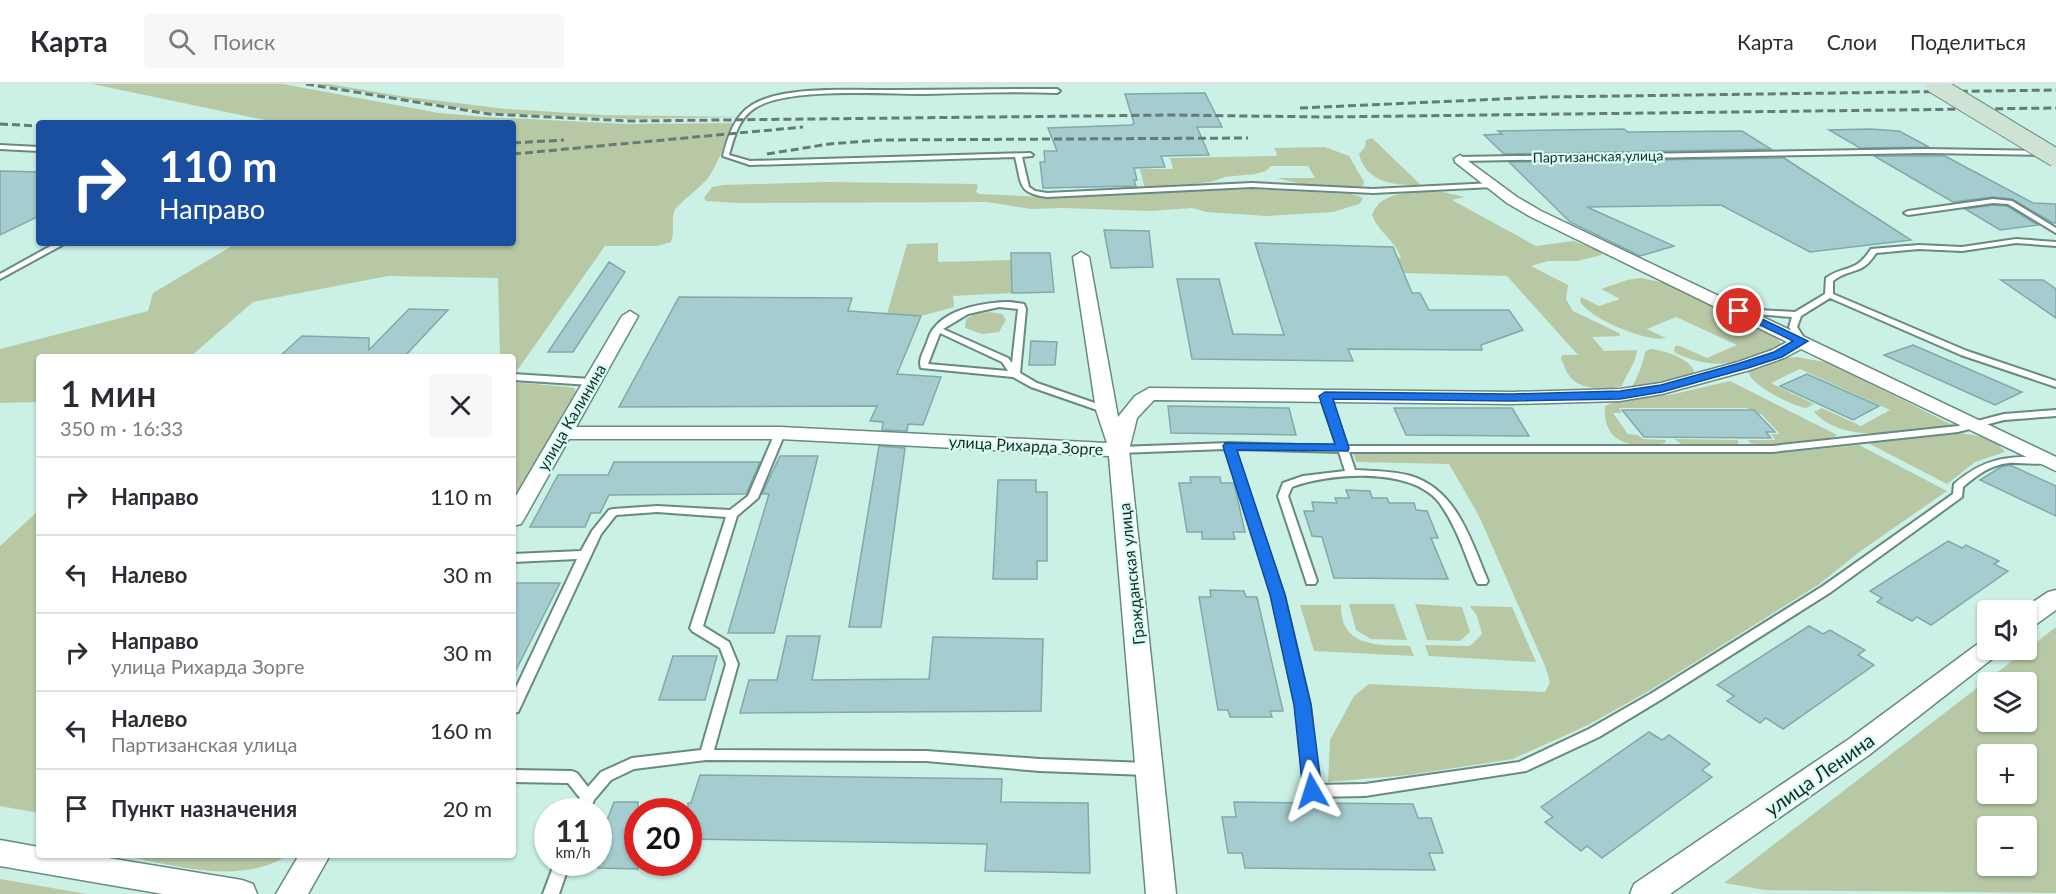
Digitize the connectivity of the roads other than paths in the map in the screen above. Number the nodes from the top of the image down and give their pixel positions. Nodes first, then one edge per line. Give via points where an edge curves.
1 (1934, 84) edge
2 (1057, 91) dead end
3 (0, 147) edge
4 (36, 149) edge
5 (2056, 153) edge
6 (1030, 155) dead end
7 (1018, 156) junction
8 (2056, 158) edge
9 (1460, 159) joint
10 (1493, 185) junction
11 (1908, 213) dead end
12 (2056, 231) edge
13 (2056, 244) edge
14 (57, 246) edge
15 (1081, 257) dead end
16 (0, 277) edge
17 (1829, 295) junction
18 (1739, 311) junction
19 (1797, 315) junction
20 (630, 316) dead end
21 (937, 328) junction
22 (1802, 341) junction
23 (1015, 374) junction
24 (516, 377) edge
25 (591, 382) junction
26 (2055, 384) edge
27 (1325, 396) junction
28 (1106, 410) junction
29 (2056, 413) edge
30 (1974, 425) junction
31 (564, 433) junction
32 (780, 433) junction
33 (1229, 446) junction
34 (1343, 448) junction
35 (1119, 450) junction
36 (2051, 462) edge
37 (1351, 473) junction
38 (516, 514) edge
39 (732, 514) junction
40 (585, 555) junction
41 (516, 558) edge
42 (1311, 581) dead end
43 (1482, 581) dead end
44 (2056, 598) edge
45 (2037, 611) edge
46 (1977, 657) edge
47 (516, 702) edge
48 (706, 755) junction
49 (1150, 769) junction
50 (516, 776) edge
51 (588, 797) joint
52 (0, 853) edge
53 (313, 858) edge
54 (558, 876) edge
55 (242, 894) edge
56 (291, 894) edge
57 (551, 894) edge
58 (1161, 894) edge
59 (1648, 894) edge

1 - 8 street, bridge
2 - 7 lane via 820,94 767,99 735,123 726,156 750,163
3 - 4 lane
5 - 9 lane, Партизанская улица via 1926,151
6 - 7 lane
7 - 10 lane via 1026,188 1040,195 1252,185 1373,191
9 - 10 street, Партизанская улица
10 - 18 street, Партизанская улица via 1536,214
11 - 12 lane via 2010,202
13 - 17 lane via 2016,241 1962,249 1874,251 1862,268 1836,274 1829,280
14 - 16 lane
15 - 28 street, Гражданская улица
17 - 19 lane
17 - 26 lane via 1964,353
18 - 19 lane, Партизанская улица
18 - 22 street, Партизанская улица
19 - 22 lane via 1793,327
20 - 25 street, улица Калинина
21 - 23 lane via 1005,360
21 - 23 lane via 924,366
21 - 23 lane via 956,315 977,309 1021,306
22 - 27 street, улица Рихарда Зорге via 1744,366 1620,395
22 - 30 street, Партизанская улица
23 - 28 lane via 1034,385
24 - 25 lane
25 - 31 street, улица Калинина
27 - 34 lane
27 - 35 street, улица Рихарда Зорге via 1149,393 1125,419
28 - 35 street, Гражданская улица
29 - 30 lane via 2004,417
30 - 34 lane via 1772,449
30 - 36 street, Партизанская улица
31 - 32 street, улица Рихарда Зорге
31 - 38 street, улица Калинина
32 - 35 street, улица Рихарда Зорге
32 - 39 lane via 753,498
33 - 34 lane
33 - 35 lane
33 - 36 lane via 1278,595 1303,705 1312,791 1365,790 1521,767 1594,733 1827,589 1958,495 1958,486 1983,466 2002,460
34 - 37 lane
35 - 49 street, Гражданская улица
37 - 42 lane via 1287,484 1283,496
37 - 43 lane via 1394,474 1431,488 1454,517
39 - 40 lane via 657,509 613,512
39 - 48 lane via 696,628 725,645 732,664
40 - 41 lane
40 - 47 lane
44 - 45 street
46 - 59 street, улица Ленина via 1859,747
48 - 49 lane via 927,756
48 - 51 lane via 632,764 606,776
49 - 58 street, Гражданская улица
50 - 51 lane via 572,777
52 - 55 street
53 - 56 street
54 - 57 lane

